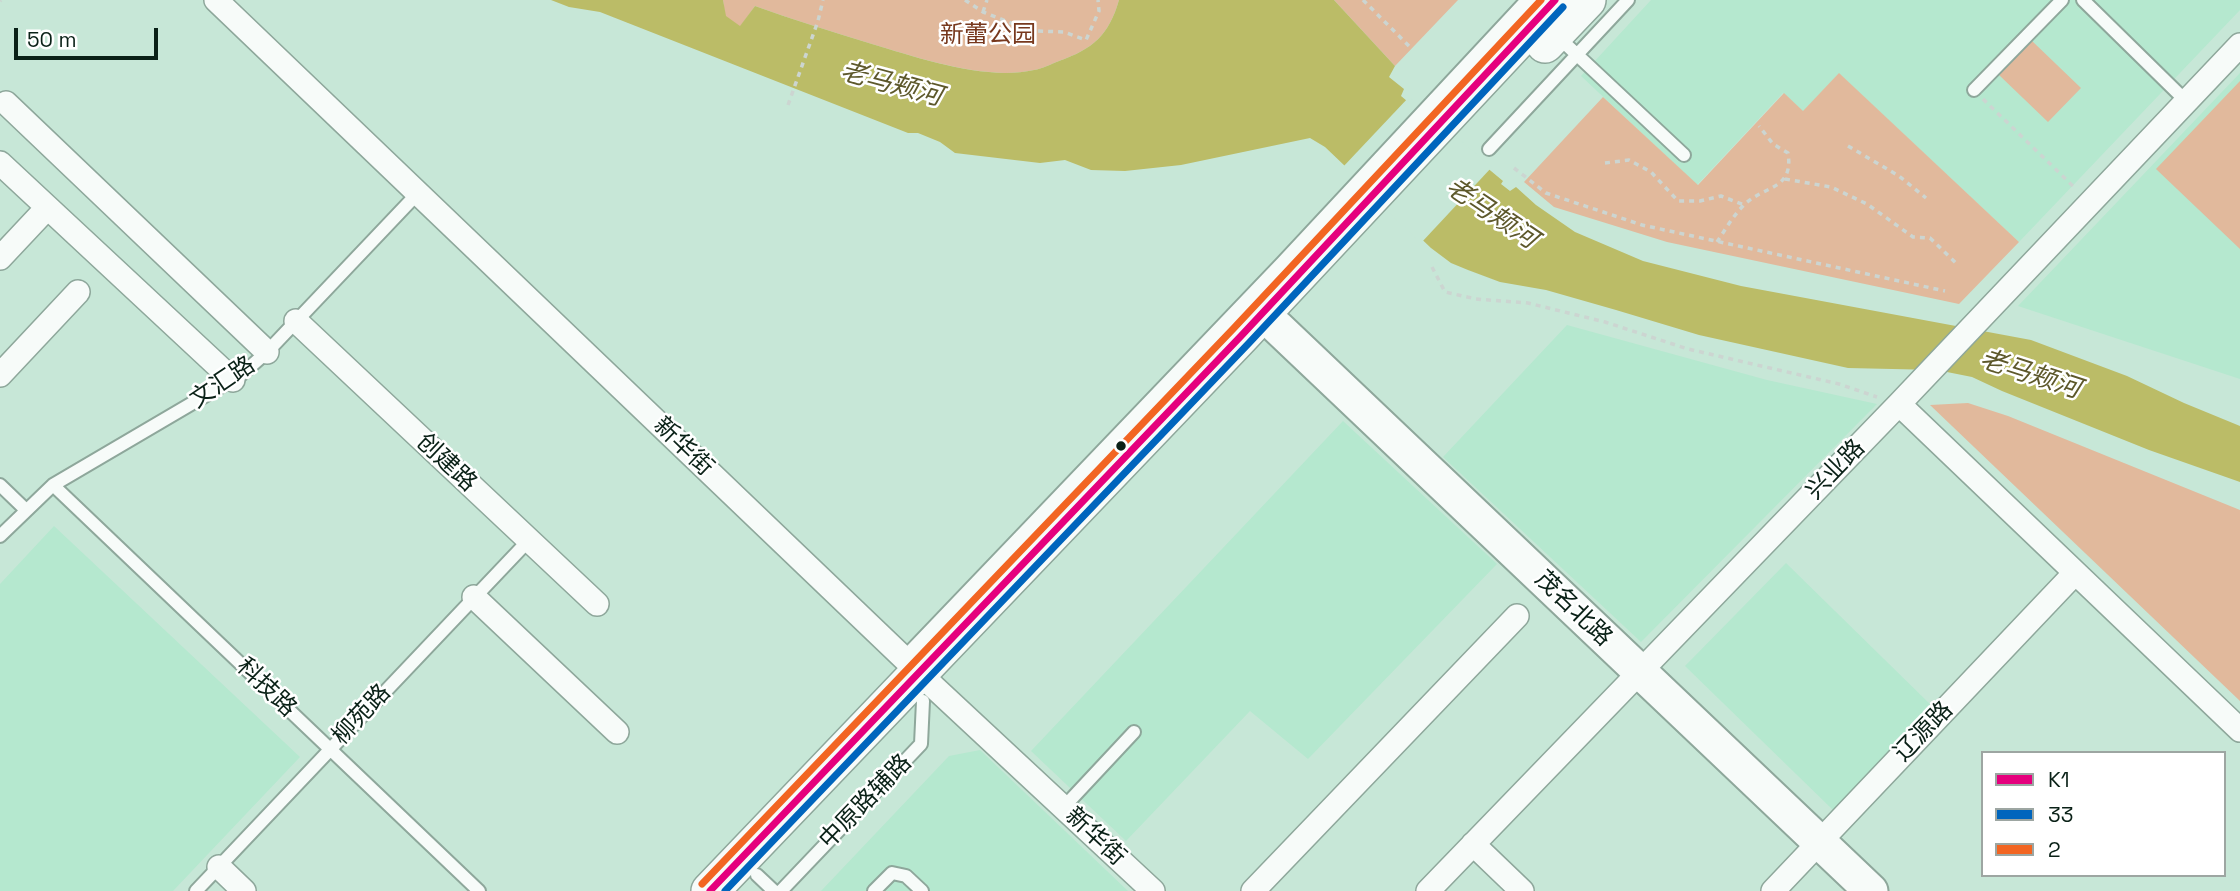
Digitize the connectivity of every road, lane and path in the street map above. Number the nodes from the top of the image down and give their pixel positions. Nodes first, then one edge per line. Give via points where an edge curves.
1 (216, 0) edge
2 (823, 0) edge
3 (965, 0) edge
4 (988, 0) edge
5 (1098, 0) edge
6 (1363, 0) edge
7 (1527, 0) edge
8 (1587, 0) edge
9 (1628, 0) edge
10 (2062, 0) edge
11 (2083, 0) edge
12 (984, 12) junction
13 (1562, 30) edge
14 (2240, 45) edge
15 (1412, 49) dead end
16 (1974, 90) joint
17 (2186, 101) junction
18 (6, 103) dead end
19 (788, 105) dead end
20 (1459, 123) junction
21 (1759, 126) dead end
22 (1848, 146) dead end
23 (1684, 155) dead end
24 (0, 163) edge
25 (1605, 163) dead end
26 (1514, 167) dead end
27 (1785, 179) junction
28 (416, 194) junction
29 (1926, 198) dead end
30 (1368, 201) junction
31 (2090, 202) junction
32 (1744, 205) junction
33 (47, 208) junction
34 (1717, 242) junction
35 (0, 258) edge
36 (1957, 264) dead end
37 (1432, 267) dead end
38 (1945, 291) dead end
39 (78, 292) dead end
40 (296, 321) junction
41 (1277, 327) junction
42 (267, 352) junction
43 (0, 376) edge
44 (233, 380) junction
45 (1899, 404) junction
46 (0, 485) edge
47 (53, 485) junction
48 (26, 510) junction
49 (0, 536) edge
50 (528, 540) junction
51 (2075, 573) junction
52 (474, 597) junction
53 (597, 604) dead end
54 (1517, 616) dead end
55 (1639, 672) junction
56 (920, 680) junction
57 (2240, 730) edge
58 (617, 732) dead end
59 (1135, 732) dead end
60 (331, 749) junction
61 (1063, 808) junction
62 (1819, 842) junction
63 (1473, 844) junction
64 (219, 867) junction
65 (764, 887) edge
66 (196, 891) edge
67 (244, 891) edge
68 (479, 891) edge
69 (710, 891) edge
70 (874, 891) edge
71 (922, 891) edge
72 (1153, 891) edge
73 (1253, 891) edge
74 (1428, 891) edge
75 (1522, 891) edge
76 (1773, 891) edge
77 (1871, 891) edge

1 - 28 street, 新华街
2 - 19 path
3 - 12 path
4 - 12 path
5 - 12 path via 1099,11 1086,40 1064,32 1038,31
6 - 15 path
7 - 20 lane
8 - 13 main road
9 - 13 lane
10 - 16 lane
11 - 17 lane
13 - 20 main road
13 - 20 lane
13 - 23 lane
14 - 17 street, 兴业路
16 - 31 path
17 - 31 street, 兴业路
18 - 42 street
20 - 30 main road
21 - 27 path via 1773,144 1788,153 1790,167
22 - 29 path
24 - 33 street
25 - 32 path via 1629,160 1651,172 1678,201 1721,196
26 - 34 path via 1546,193 1642,225
27 - 32 path
27 - 36 path via 1831,187 1867,204 1913,237 1930,238
28 - 40 lane, 文汇路
28 - 56 street, 新华街
30 - 41 main road
30 - 56 main road
31 - 45 street, 兴业路
32 - 34 path
33 - 35 street
33 - 44 street
34 - 38 path
37 - 45 path via 1446,292 1528,303 1605,321 1688,349 1839,384
39 - 43 street
40 - 42 lane, 文汇路
40 - 50 street, 创建路
41 - 55 street, 茂名北路
41 - 56 main road
42 - 44 lane, 文汇路
44 - 47 lane, 文汇路
45 - 51 street
45 - 55 street, 兴业路
46 - 48 lane
47 - 48 lane, 文汇路
47 - 60 lane, 科技路
48 - 49 lane, 文汇路
50 - 52 lane, 柳苑路
50 - 53 street, 创建路
51 - 57 street
51 - 62 street, 辽源路
52 - 58 street
52 - 60 lane, 柳苑路
54 - 73 street
55 - 62 street, 茂名北路
55 - 63 street, 兴业路
56 - 61 street, 新华街
56 - 65 main road
56 - 69 main road
59 - 61 lane
60 - 64 lane, 柳苑路
60 - 68 lane, 科技路
61 - 72 street, 新华街
62 - 76 street, 辽源路
62 - 77 street, 茂名北路
63 - 74 street, 兴业路
63 - 75 street
64 - 66 lane, 柳苑路
64 - 67 street
70 - 71 lane via 892,873 906,876

